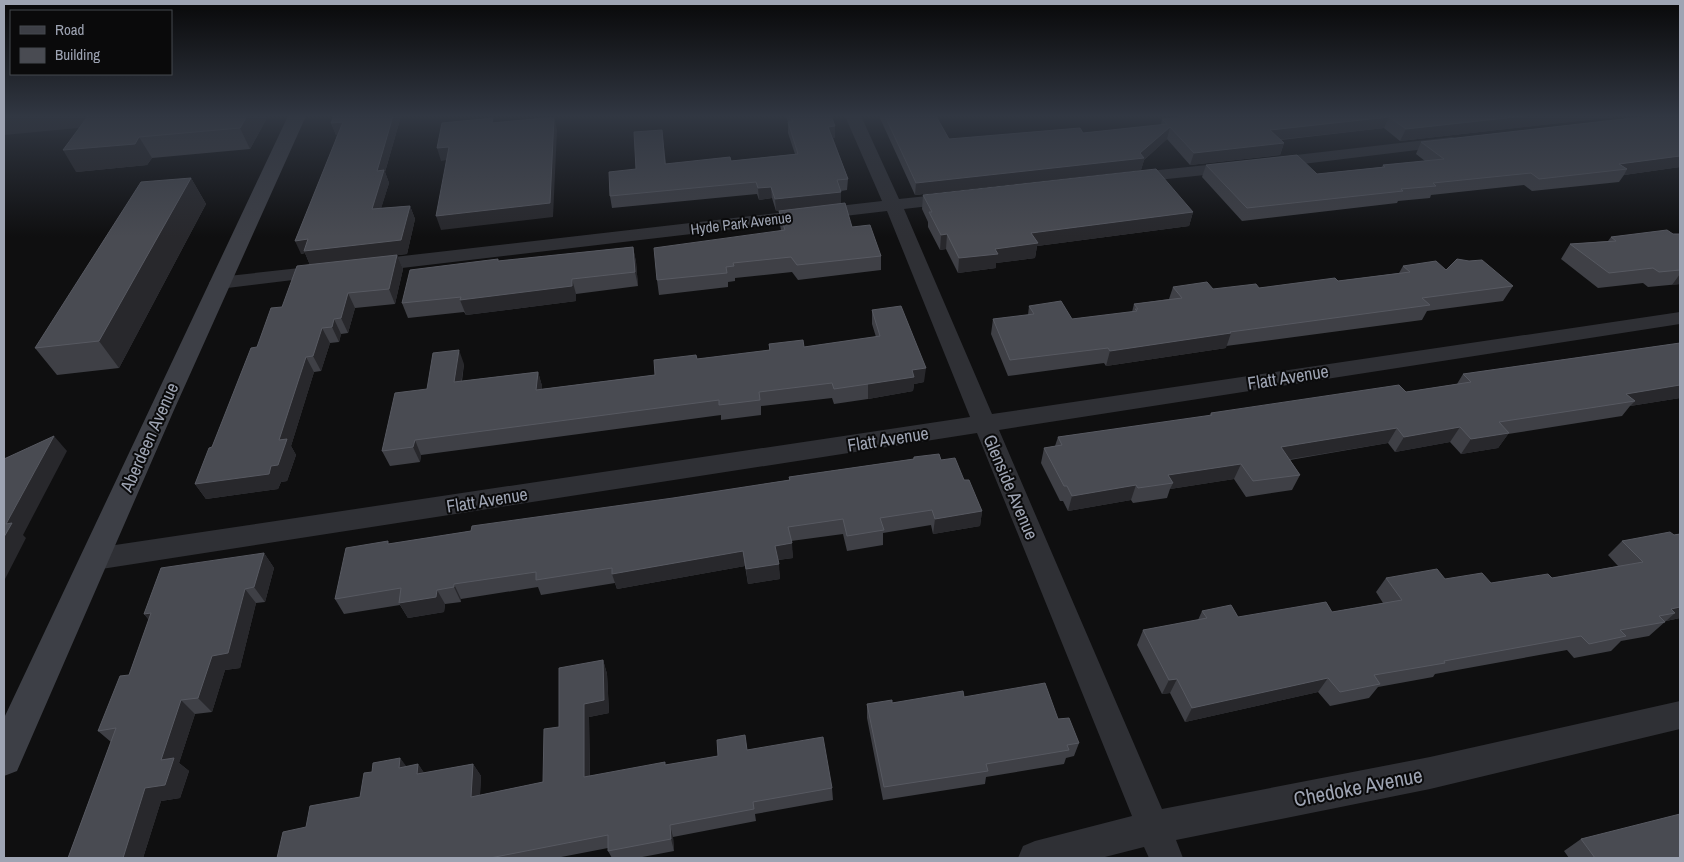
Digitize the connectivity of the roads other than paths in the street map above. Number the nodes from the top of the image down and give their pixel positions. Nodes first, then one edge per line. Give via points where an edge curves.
1 (278, 156) edge
2 (871, 156) edge
3 (1329, 156) edge
4 (1110, 181) edge
5 (973, 196) edge
6 (893, 205) junction
7 (219, 283) junction
8 (1680, 318) edge
9 (985, 424) junction
10 (95, 559) junction
11 (1680, 715) edge
12 (4, 758) edge
13 (1153, 828) junction
14 (1035, 858) edge
15 (1166, 858) edge

1 - 7 main road, Aberdeen Avenue
2 - 6 street, Glenside Avenue
3 - 4 street
5 - 6 street, Hyde Park Avenue
6 - 7 street, Hyde Park Avenue
6 - 9 street, Glenside Avenue
7 - 10 main road, Aberdeen Avenue
8 - 9 street, Flatt Avenue
9 - 10 street, Flatt Avenue
9 - 13 street, Glenside Avenue
10 - 12 main road, Aberdeen Avenue
11 - 13 street, Chedoke Avenue via 1430,772
13 - 14 street, Chedoke Avenue
13 - 15 street, Glenside Avenue

